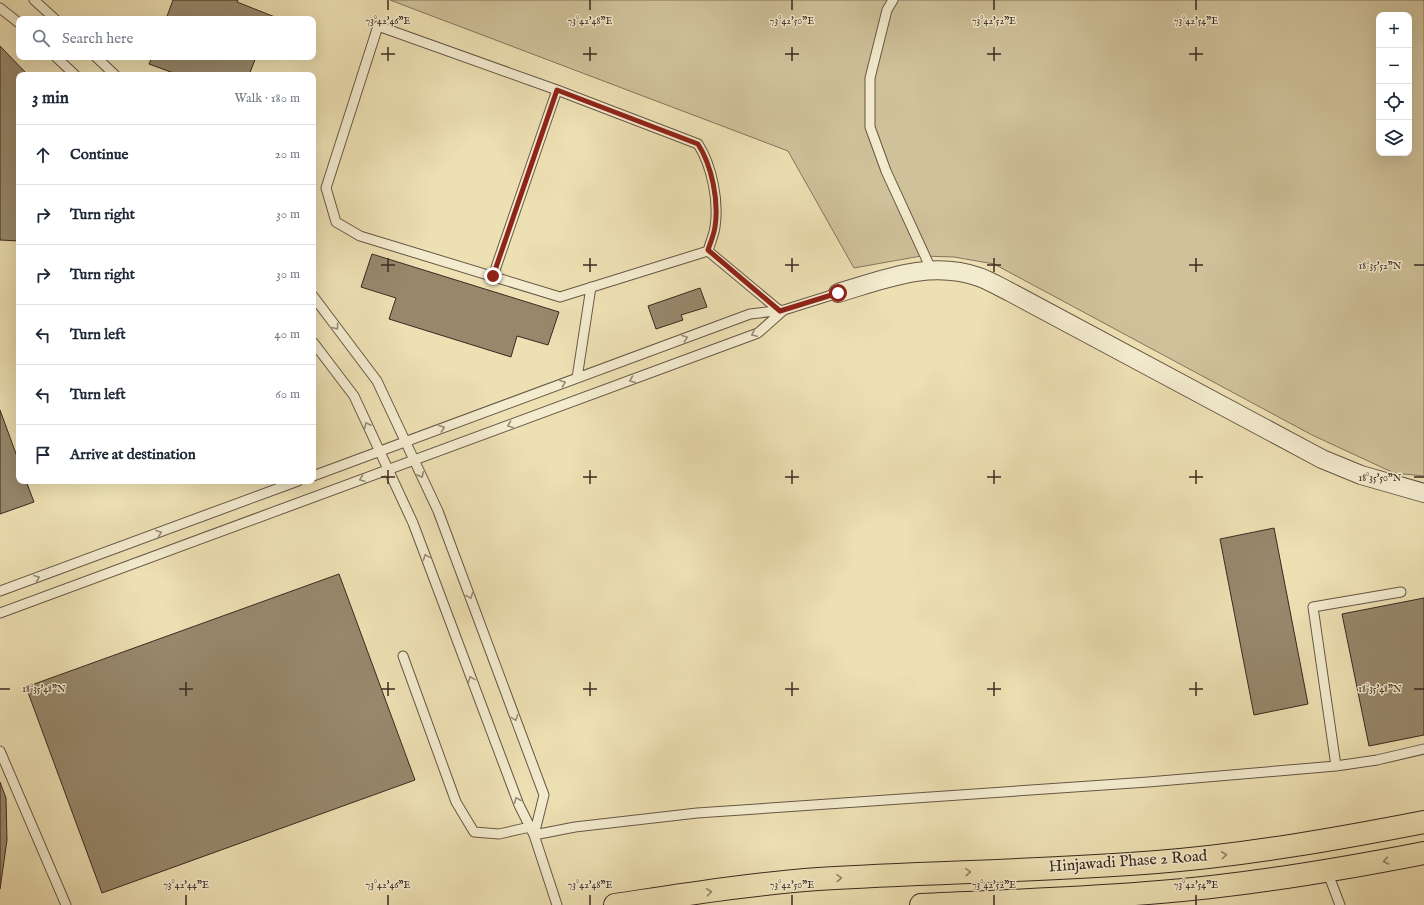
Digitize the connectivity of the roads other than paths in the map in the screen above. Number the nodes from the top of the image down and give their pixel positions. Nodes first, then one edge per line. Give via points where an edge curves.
1 (34, 0) edge
2 (893, 0) edge
3 (0, 8) edge
4 (52, 16) edge
5 (16, 21) edge
6 (59, 60) edge
7 (99, 60) edge
8 (72, 72) edge
9 (112, 72) edge
10 (557, 90) junction
11 (708, 250) junction
12 (931, 269) junction
13 (493, 276) junction
14 (591, 287) junction
15 (838, 293) joint
16 (316, 300) edge
17 (782, 311) junction
18 (316, 346) edge
19 (577, 378) junction
20 (405, 442) junction
21 (379, 451) junction
22 (414, 460) junction
23 (388, 470) junction
24 (316, 475) edge
25 (290, 484) edge
26 (1424, 493) edge
27 (0, 591) edge
28 (1401, 592) dead end
29 (0, 613) edge
30 (403, 656) dead end
31 (1424, 749) edge
32 (0, 751) edge
33 (1336, 766) junction
34 (1424, 822) edge
35 (532, 831) junction
36 (1424, 853) edge
37 (1327, 871) junction
38 (1091, 901) edge
39 (66, 905) edge
40 (557, 905) edge
41 (615, 905) edge
42 (921, 905) edge
43 (1340, 905) edge

1 - 4 lane
2 - 12 lane via 887,10 870,78 870,127 886,171
3 - 5 lane
6 - 8 lane
7 - 9 lane
10 - 11 lane via 698,144 705,156 712,180 716,212 715,228
10 - 13 lane
10 - 13 lane via 378,26 326,188 336,222 360,236
11 - 14 lane
11 - 17 lane
12 - 15 street via 892,276
12 - 26 street via 979,277 1322,459 1361,475
13 - 14 lane via 560,297
14 - 19 lane
15 - 17 lane
16 -> 20 lane via 377,381
19 -> 17 lane via 750,314
17 -> 22 lane via 758,333
21 -> 18 lane via 354,396
20 -> 19 lane
20 - 21 lane
20 - 22 lane
21 - 23 lane
21 - 24 lane
22 - 23 lane
22 -> 35 lane via 438,511 544,795
23 -> 29 lane
35 -> 23 lane via 518,805 413,523
27 -> 25 lane
28 - 33 lane via 1313,607
30 - 35 lane via 456,802 474,832 498,834
31 - 33 lane
32 - 39 lane
33 - 35 lane via 1148,782 697,813
41 -> 34 main road, Hinjawadi Phase 2 Road via 816,879 1157,862 1255,851
35 - 40 lane
36 -> 37 main road, Hinjawadi Phase 2 Road
37 - 38 main road, Hinjawadi Phase 2 Road via 1259,882
37 - 43 lane
38 - 42 main road, Hinjawadi Phase 2 Road

